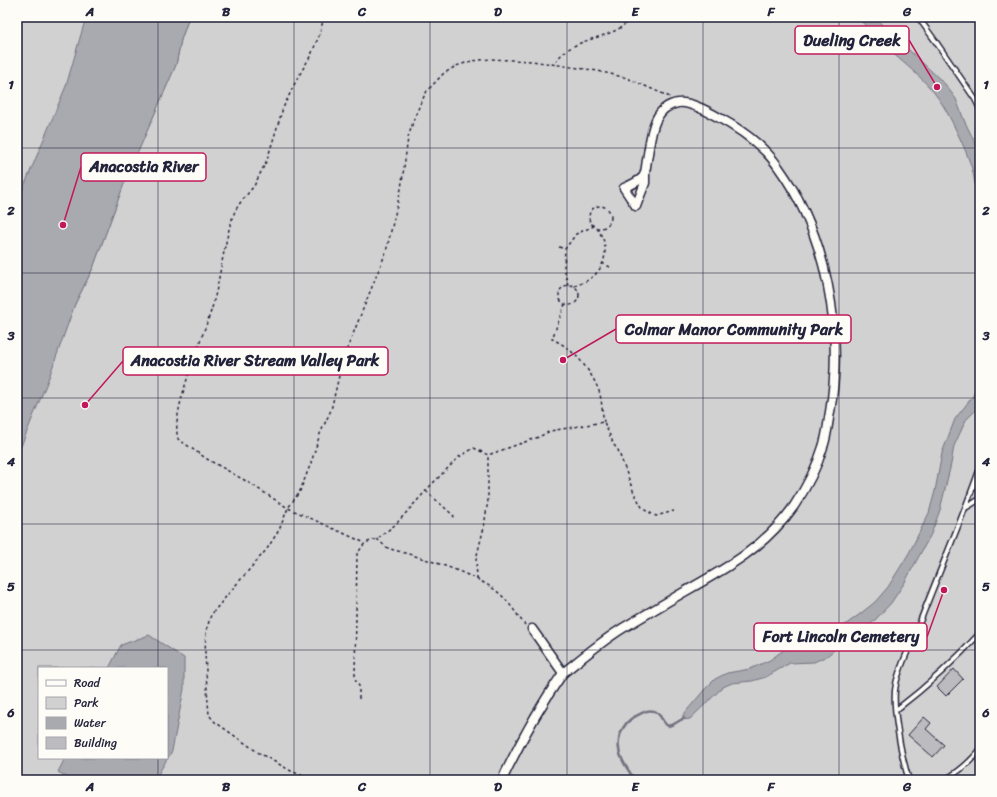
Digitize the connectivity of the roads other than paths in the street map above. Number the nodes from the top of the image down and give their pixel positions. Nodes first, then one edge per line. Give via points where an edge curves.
1 (918, 17) edge
2 (980, 109) edge
3 (645, 175) dead end
4 (980, 468) edge
5 (980, 499) edge
6 (966, 507) junction
7 (532, 629) road end
8 (980, 633) edge
9 (563, 673) junction
10 (896, 710) junction
11 (980, 750) edge
12 (502, 780) edge
13 (909, 780) edge
14 (944, 780) edge

1 - 2 lane
3 - 9 street via 654,125 659,114 669,105 681,102 693,105 743,132 778,166 799,198 824,270 833,324 835,368 828,423 824,445 805,488 794,506 762,542 733,563 622,628
4 - 6 lane
5 - 6 lane
6 - 10 lane via 898,675 895,685
7 - 9 street
8 - 10 lane via 924,688
9 - 12 street via 536,713
10 - 13 lane via 904,765
11 - 14 lane via 967,764

